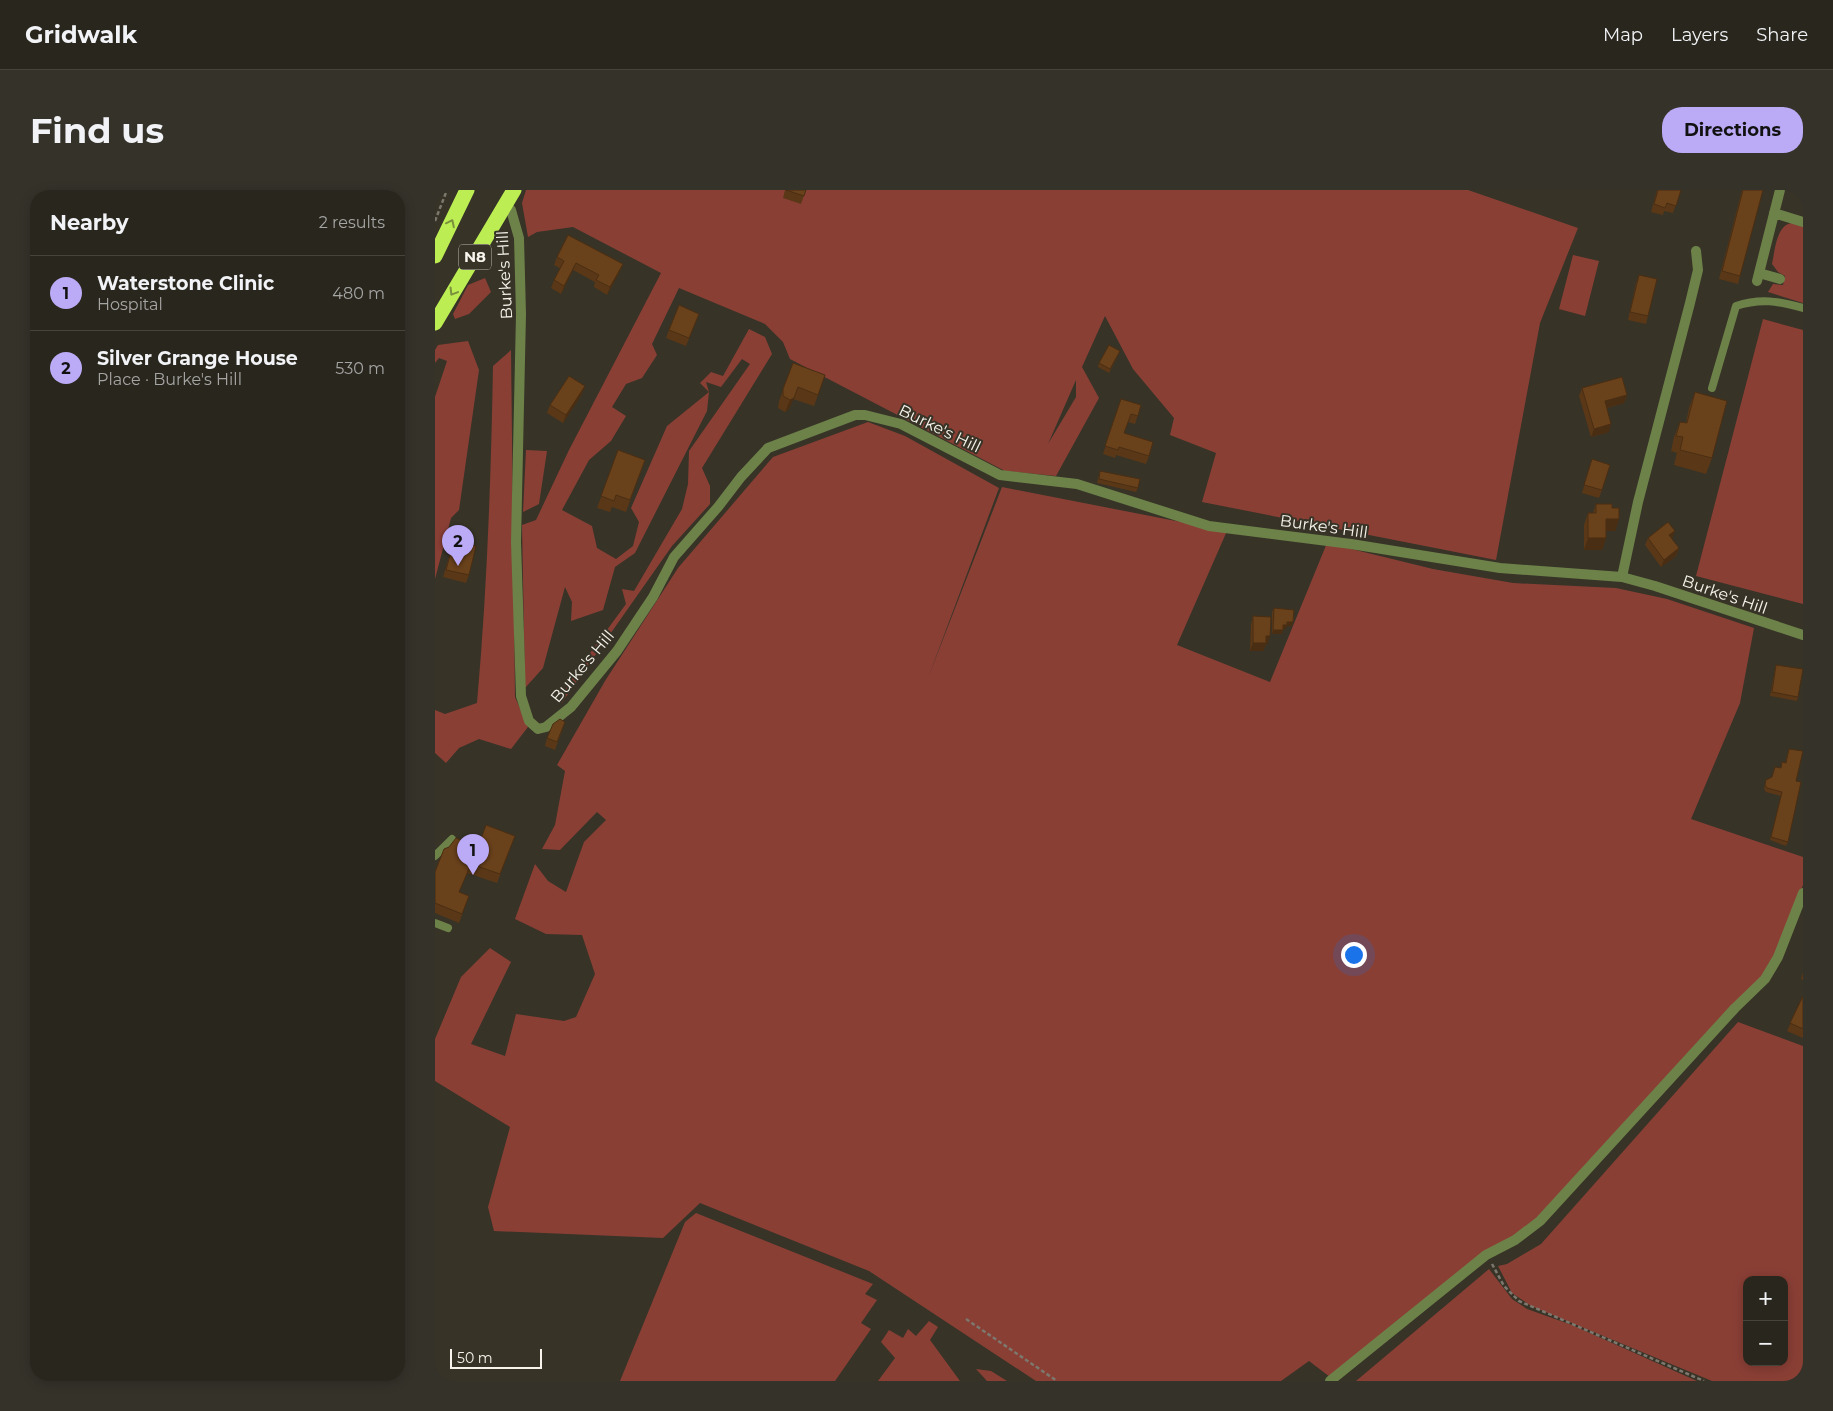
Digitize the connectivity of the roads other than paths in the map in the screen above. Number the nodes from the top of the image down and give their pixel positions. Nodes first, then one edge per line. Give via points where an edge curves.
1 (467, 190) edge
2 (514, 190) edge
3 (1780, 190) edge
4 (506, 206) junction
5 (1774, 213) junction
6 (1803, 222) edge
7 (1696, 251) dead end
8 (435, 256) edge
9 (1780, 279) dead end
10 (1803, 308) edge
11 (435, 323) edge
12 (1712, 388) dead end
13 (1622, 577) junction
14 (1803, 636) edge
15 (452, 839) dead end
16 (435, 856) edge
17 (1803, 893) edge
18 (435, 923) edge
19 (448, 928) dead end
20 (1330, 1381) edge

8 -> 1 highway, N8
2 - 4 highway, N8
3 - 5 street
4 -> 11 highway, N8
4 - 13 street, Burke's Hill via 511,210 519,238 521,314 516,542 521,696 526,716 538,729 546,727 571,707 617,652 653,597 674,557 767,448 855,415 901,424 1000,475 1077,484 1209,526 1351,544 1499,568
5 - 6 street
5 - 9 street via 1758,277
7 - 13 street via 1698,270 1691,303 1638,502
10 - 12 lane via 1763,300 1736,306
13 - 14 street, Burke's Hill
15 - 16 lane
17 - 20 street via 1778,958 1765,979 1540,1221 1515,1240 1486,1254
18 - 19 lane

